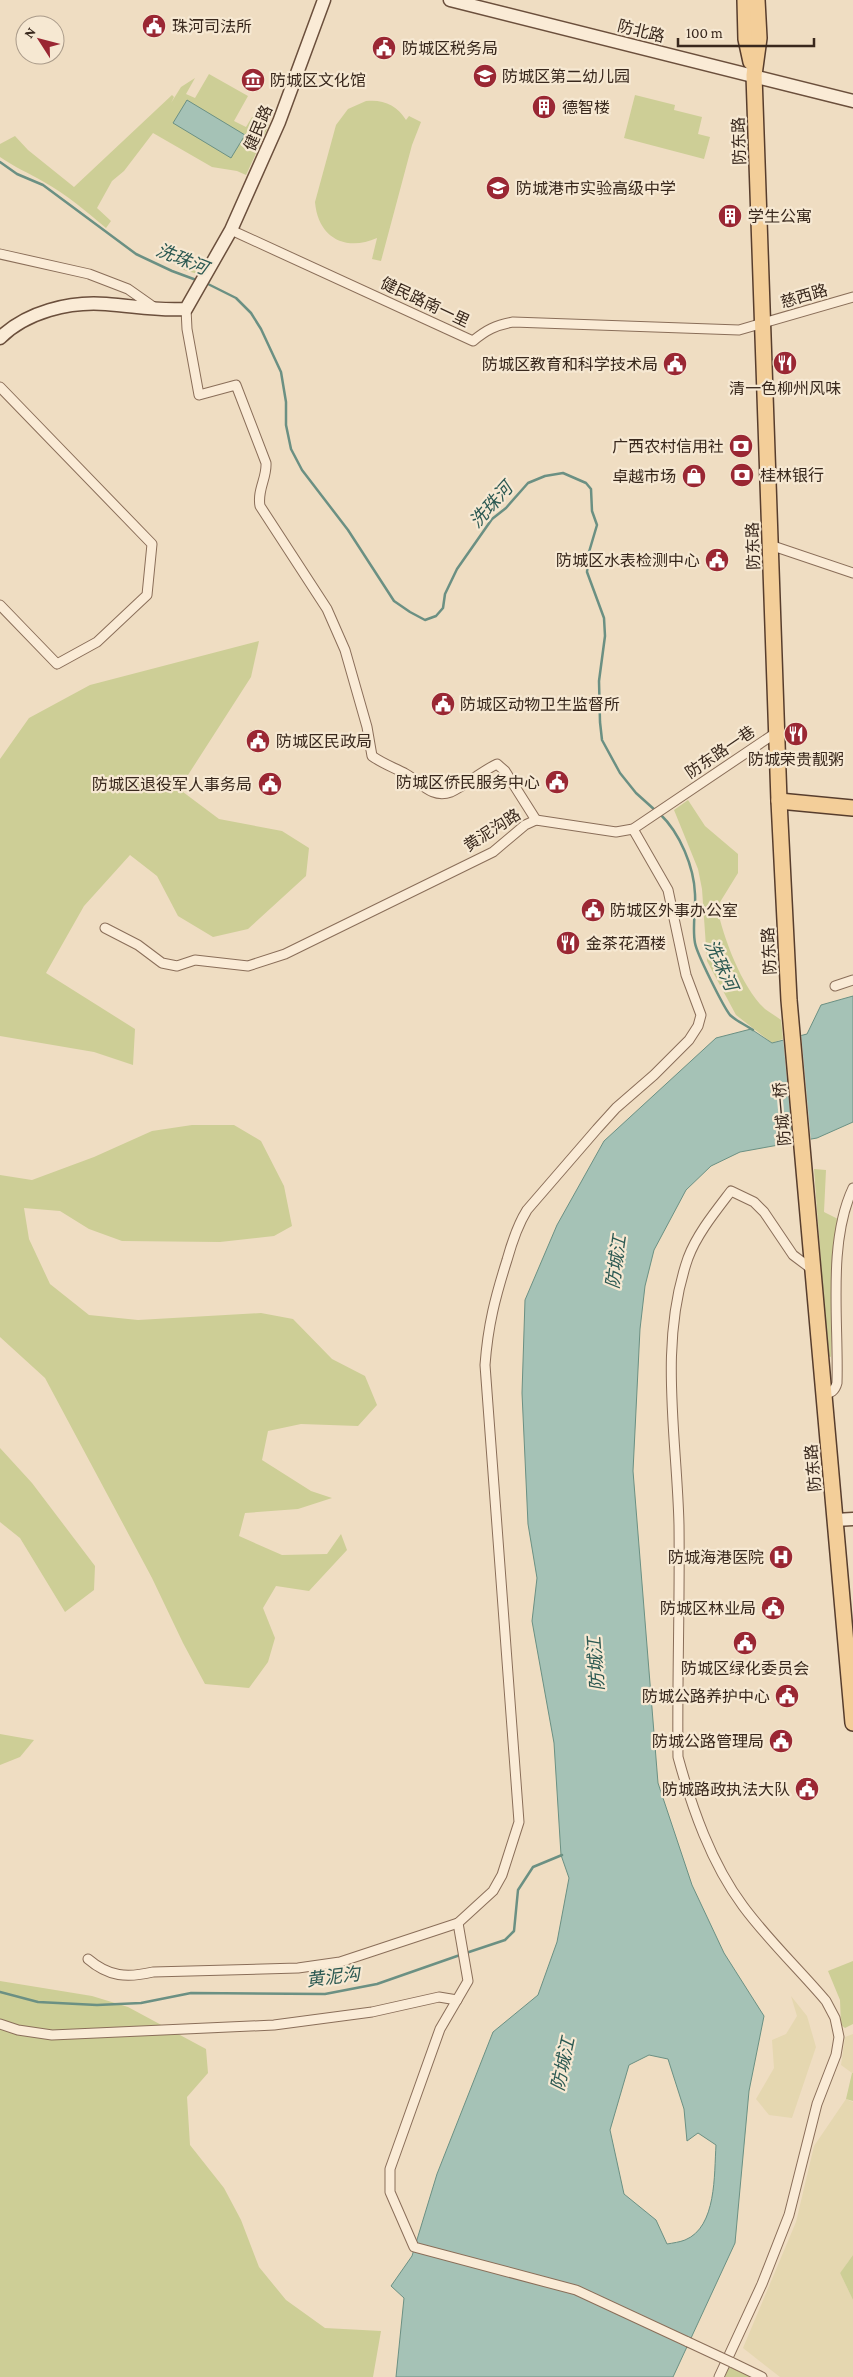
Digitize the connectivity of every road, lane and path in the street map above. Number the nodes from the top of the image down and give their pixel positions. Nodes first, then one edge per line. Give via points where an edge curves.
1 (324, 0) edge
2 (450, 0) edge
3 (745, 0) edge
4 (758, 0) edge
5 (754, 76) junction
6 (853, 101) edge
7 (231, 230) junction
8 (0, 254) edge
9 (853, 297) edge
10 (190, 304) junction
11 (159, 311) junction
12 (762, 323) junction
13 (0, 338) edge
14 (0, 387) edge
15 (770, 545) junction
16 (853, 573) edge
17 (0, 604) edge
18 (776, 732) junction
19 (779, 801) junction
20 (853, 808) edge
21 (536, 820) junction
22 (633, 829) junction
23 (105, 928) dead end
24 (853, 980) edge
25 (835, 986) dead end
26 (790, 1014) joint
27 (853, 1188) edge
28 (808, 1210) joint
29 (813, 1270) junction
30 (824, 1394) junction
31 (835, 1520) junction
32 (853, 1520) edge
33 (853, 1722) edge
34 (458, 1922) junction
35 (88, 1960) dead end
36 (457, 2000) junction
37 (0, 2024) edge
38 (719, 2377) edge
39 (762, 2377) edge

1 - 7 street, 健民路 via 279,122
2 - 5 street, 防北路
3 - 5 main road, 防东路 via 746,39
4 - 5 main road, 防东路 via 759,38
5 - 6 street, 防北路
5 - 12 main road, 防东路
7 - 10 street, 健民路
7 - 12 street, 健民路南一里 via 473,341 486,330 513,322 739,330
8 - 11 street via 89,274 128,289
9 - 12 street, 慈西路
10 - 11 street
10 - 21 street via 187,330 199,395 236,385 266,463 258,495 260,506 327,609 345,650 372,756 408,775 422,787 442,794 497,764 505,771
11 - 13 street via 105,304 72,305 29,318
12 - 15 main road, 防东路
14 - 17 street via 152,544 147,595 97,642 57,664
15 - 16 street
15 - 18 main road, 防东路
18 - 19 main road, 防东路
18 - 22 street, 防东路一巷
19 - 20 main road
19 - 26 main road, 防东路
21 - 22 street, 黄泥沟路 via 616,832
21 - 23 street, 黄泥沟路 via 525,825 493,852 285,954 248,966 195,960 177,966 162,964 138,945
22 - 34 street via 668,890 686,975 701,1015 689,1040 616,1108 527,1210 518,1224 492,1306 485,1365 519,1822 498,1883
24 - 25 street
26 - 28 main road, 防城一桥
27 - 30 street via 843,1216 838,1246 837,1384 830,1394
28 - 29 main road, 防东路
29 - 30 main road, 防东路
29 - 38 street via 793,1255 754,1202 731,1192 709,1221 689,1258 674,1314 671,1346 679,1526 678,1757 687,1792 724,1878 743,1907 826,2001 835,2018 839,2037 836,2055 812,2122 789,2215 762,2284
30 - 31 main road, 防东路
31 - 32 street
31 - 33 main road, 防东路
34 - 35 street via 340,1962 298,1968 119,1976 107,1973
34 - 36 street via 468,1981
36 - 37 street via 439,1997 372,2012 274,2025 52,2035
36 - 39 street, bridge via 440,2029 390,2169 390,2192 414,2247 576,2290

